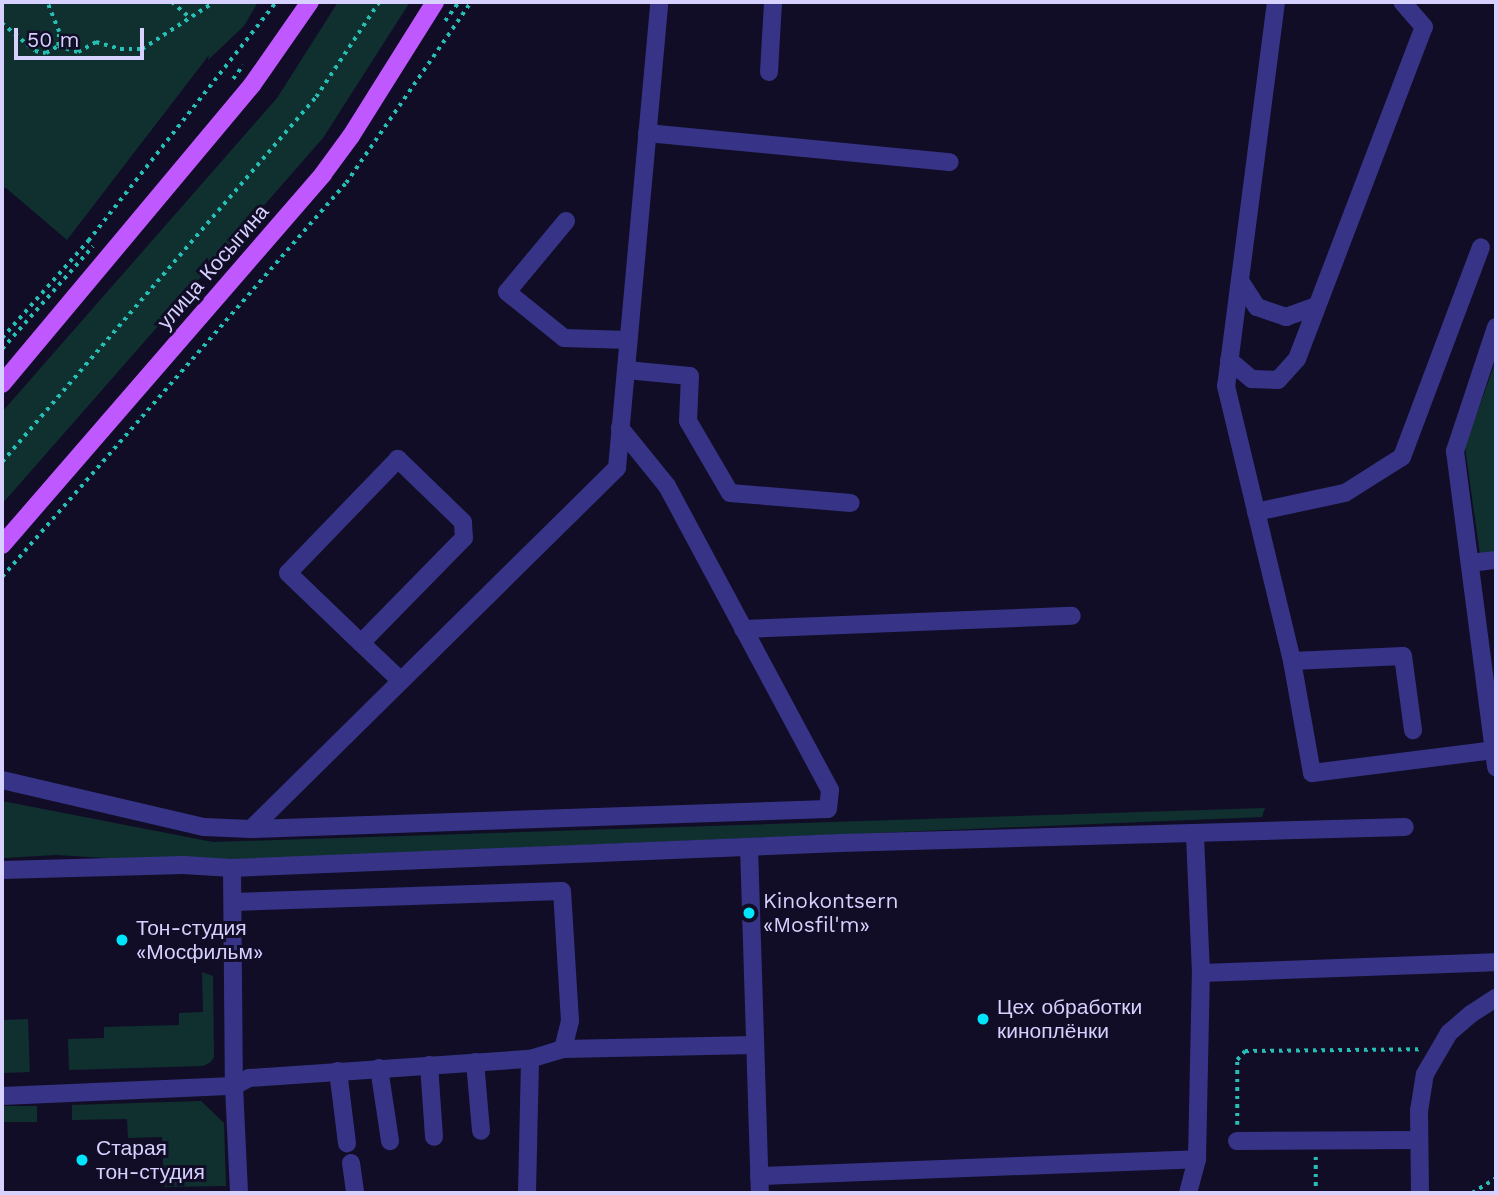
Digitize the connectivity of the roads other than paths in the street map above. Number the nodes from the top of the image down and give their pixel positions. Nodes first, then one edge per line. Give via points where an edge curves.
1 (310, 2) edge
2 (435, 2) edge
3 (659, 2) edge
4 (773, 2) edge
5 (1276, 2) edge
6 (1402, 2) edge
7 (769, 72) dead end
8 (647, 133) junction
9 (950, 162) dead end
10 (566, 220) dead end
11 (1481, 247) dead end
12 (1240, 281) junction
13 (1317, 306) junction
14 (1496, 327) edge
15 (628, 340) junction
16 (1229, 360) junction
17 (626, 370) junction
18 (2, 384) edge
19 (620, 428) junction
20 (851, 503) dead end
21 (1256, 513) junction
22 (2, 545) edge
23 (1496, 560) edge
24 (1470, 563) junction
25 (1072, 616) dead end
26 (743, 629) junction
27 (361, 643) junction
28 (1292, 661) junction
29 (401, 681) junction
30 (1413, 730) dead end
31 (1495, 758) edge
32 (2, 780) edge
33 (1405, 827) dead end
34 (251, 829) junction
35 (1195, 833) junction
36 (749, 847) junction
37 (232, 868) junction
38 (2, 870) edge
39 (233, 902) junction
40 (1495, 962) edge
41 (1201, 974) junction
42 (1496, 999) edge
43 (755, 1045) junction
44 (563, 1049) junction
45 (530, 1059) junction
46 (475, 1062) junction
47 (429, 1065) junction
48 (379, 1068) junction
49 (338, 1071) junction
50 (234, 1086) junction
51 (2, 1096) edge
52 (481, 1131) dead end
53 (434, 1137) dead end
54 (1419, 1140) junction
55 (390, 1141) dead end
56 (1237, 1141) road end
57 (347, 1143) dead end
58 (1196, 1159) junction
59 (351, 1163) dead end
60 (759, 1185) edge
61 (239, 1193) edge
62 (355, 1193) edge
63 (527, 1193) edge
64 (1188, 1193) edge
65 (1420, 1193) edge

1 - 18 main road via 252,85
2 - 22 main road, улица Косыгина via 323,174
3 - 8 street
4 - 7 street
5 - 12 street
6 - 13 street via 1424,27
8 - 9 street
8 - 15 street
10 - 15 street via 507,292 564,338
11 - 21 street via 1402,457 1345,494
12 - 13 street via 1256,307 1286,317
12 - 16 street
13 - 16 street via 1297,359 1278,380 1252,379
14 - 24 street via 1455,451
15 - 17 street
16 - 21 street via 1226,386
17 - 19 street
17 - 20 street via 690,376 688,421 730,492
19 - 26 street via 667,486
19 - 29 street via 617,468
21 - 28 street
23 - 24 street
24 - 31 street
25 - 26 street
26 - 34 street via 830,790 828,810
27 - 27 street via 288,573 398,459 463,522 464,538
27 - 29 street
28 - 30 street via 1403,656
28 - 31 street via 1312,773
29 - 34 street
32 - 34 street via 204,827
33 - 35 street
35 - 36 street
35 - 41 street
36 - 37 street
36 - 43 street
37 - 38 street
37 - 39 street
39 - 44 street via 562,891 570,1021
39 - 50 street
40 - 41 street
41 - 58 street
42 - 54 street via 1459,1023 1437,1049 1421,1087
43 - 44 street
43 - 60 street
44 - 45 street
45 - 46 street
45 - 63 street
46 - 47 street
46 - 52 street
47 - 48 street
47 - 53 street
48 - 49 street
48 - 55 street
49 - 50 street via 249,1078
49 - 57 street
50 - 51 street
50 - 61 street
54 - 56 street
54 - 65 street
58 - 60 street
58 - 64 street
59 - 62 street

